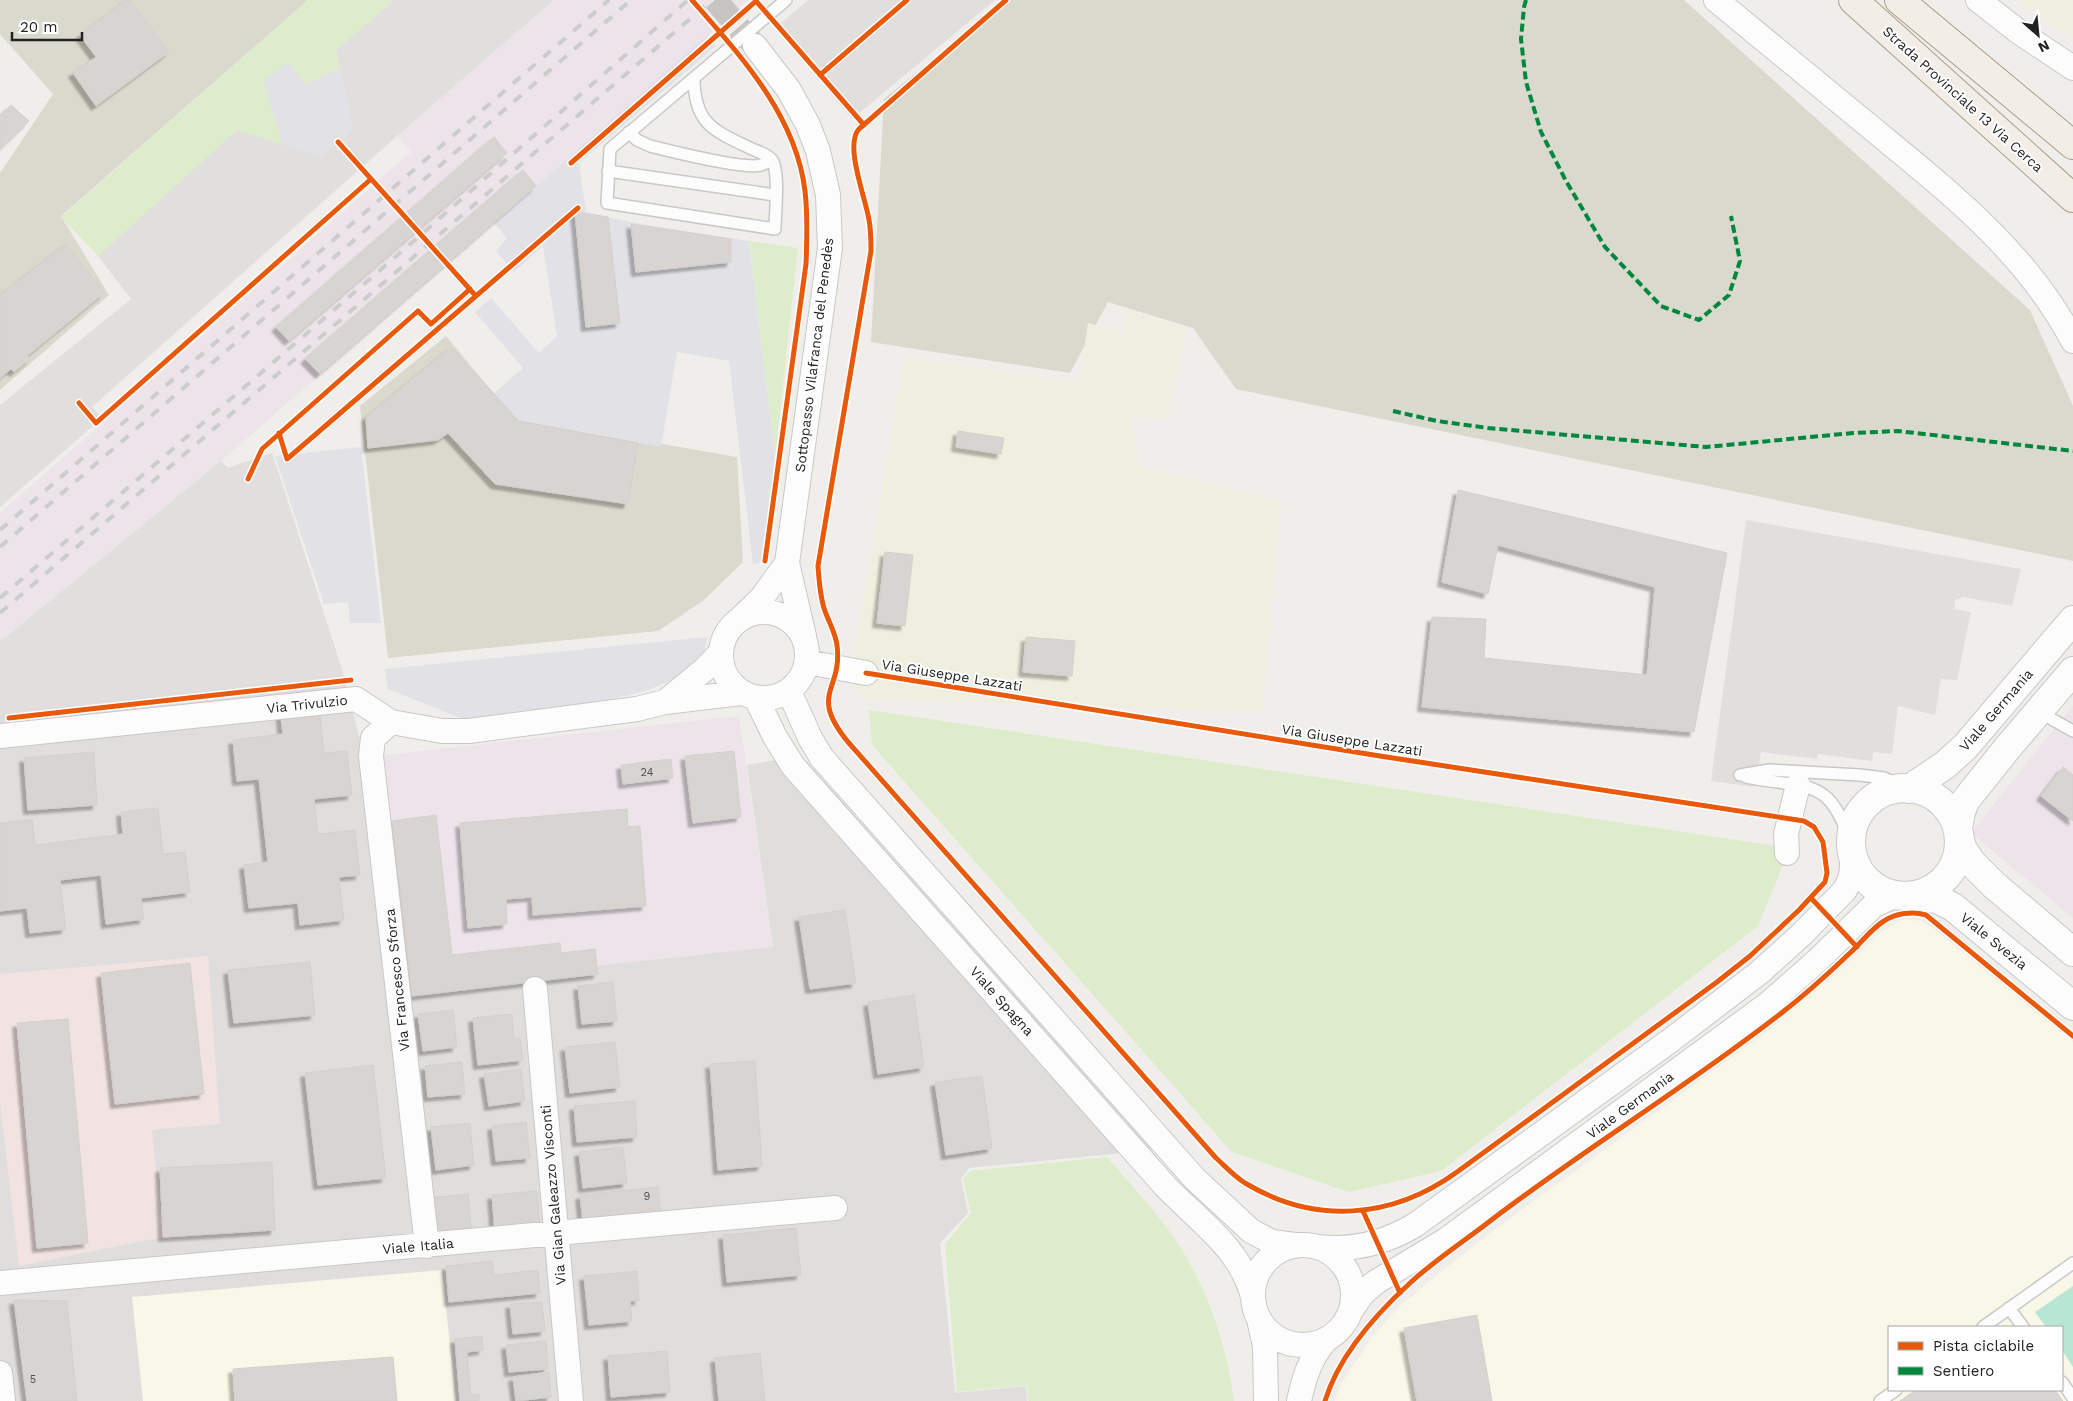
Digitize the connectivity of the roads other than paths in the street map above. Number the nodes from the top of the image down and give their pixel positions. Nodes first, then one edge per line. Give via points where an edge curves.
1 (786, 0) edge
2 (1716, 0) edge
3 (1853, 0) edge
4 (1900, 0) edge
5 (1978, 0) edge
6 (754, 46) tunnel mouth
7 (2073, 68) edge
8 (694, 78) junction
9 (629, 132) junction
10 (2073, 145) edge
11 (772, 160) junction
12 (608, 171) junction
13 (775, 195) junction
14 (2073, 198) edge
15 (2073, 341) edge
16 (787, 563) junction
17 (742, 617) junction
18 (2073, 620) edge
19 (804, 636) junction
20 (720, 653) junction
21 (807, 662) junction
22 (2073, 671) edge
23 (866, 673) dead end
24 (789, 690) junction
25 (749, 695) junction
26 (665, 702) junction
27 (2039, 712) junction
28 (391, 722) junction
29 (2073, 731) edge
30 (0, 736) edge
31 (1800, 778) junction
32 (1909, 789) junction
33 (1959, 836) junction
34 (1852, 849) junction
35 (1787, 852) dead end
36 (1906, 896) junction
37 (2073, 952) edge
38 (535, 989) dead end
39 (2073, 1006) edge
40 (835, 1208) dead end
41 (556, 1234) junction
42 (427, 1246) junction
43 (1307, 1246) junction
44 (2073, 1263) edge
45 (0, 1283) edge
46 (1256, 1308) junction
47 (2009, 1308) junction
48 (1350, 1312) junction
49 (1984, 1326) edge
50 (2022, 1326) edge
51 (1328, 1338) junction
52 (2063, 1383) edge
53 (1895, 1391) edge
54 (2073, 1398) edge
55 (571, 1401) edge
56 (1266, 1401) edge
57 (1300, 1401) edge
58 (1880, 1401) edge

1 - 8 lane
2 - 15 street via 1978,218 2040,287
3 - 14 main road, Strada Provinciale 13 Via Cerca
4 - 10 main road
5 - 7 street
6 - 16 street, Sottopasso Vilafranca del Penedès via 794,97 812,133 827,187 830,214 830,248
8 - 9 lane
8 - 11 lane via 694,97 706,124
9 - 11 lane via 650,146 732,163 756,166
9 - 12 lane via 610,149
11 - 13 lane
12 - 13 lane
12 - 13 lane via 607,204 775,229
16 - 17 street, Sottopasso Vilafranca del Penedès via 761,599
16 - 19 street, Sottopasso Vilafranca del Penedès
17 - 19 street via 759,611 777,613 793,622
17 - 20 street via 723,638
18 - 32 street, Viale Germania via 1965,747 1938,771
19 - 21 street
20 - 25 street via 722,668 729,682
20 - 26 street, Via Trivulzio
21 - 23 street, Via Giuseppe Lazzati
21 - 24 street via 798,683
22 - 27 street
24 - 25 street via 774,698
24 - 43 street, Viale Spagna via 822,758 1184,1168 1251,1231 1272,1242
25 - 26 street, Via Trivulzio
25 - 46 street, Viale Spagna via 793,766 1166,1186 1230,1251 1244,1272
26 - 28 street, Via Trivulzio via 637,709 469,731 442,731
27 - 29 lane
27 - 33 street via 1965,801
28 - 30 street, Via Trivulzio via 356,699
28 - 42 street, Via Francesco Sforza via 373,738 371,756
31 - 32 lane via 1884,778
31 - 34 lane via 1832,802 1845,825
31 - 35 street via 1786,834
32 - 33 street via 1927,793 1942,803 1954,819
32 - 34 street via 1888,792 1866,806 1854,826
33 - 36 street via 1956,860 1945,878 1928,891
33 - 37 street via 1964,853 1972,863
34 - 36 street via 1858,867 1871,884 1889,894
34 - 43 street, Viale Germania via 1850,879 1840,896 1760,972 1718,1006 1410,1228 1377,1243 1356,1247
36 - 39 street, Viale Svezia via 1937,899 1952,907
36 - 48 street, Viale Germania via 1892,897 1874,905 1768,1004 1446,1240 1376,1282 1363,1293
38 - 41 street, Via Gian Galeazzo Visconti
40 - 41 street, Viale Italia
41 - 42 street, Viale Italia
41 - 55 street, Via Gian Galeazzo Visconti
42 - 45 street, Viale Italia
43 - 46 street via 1278,1251 1264,1264 1256,1278
43 - 48 street via 1336,1256 1349,1274 1354,1295
44 - 47 lane
46 - 51 street via 1272,1334 1290,1344 1311,1345
46 - 56 street via 1266,1355
47 - 49 lane
47 - 50 lane
48 - 51 street via 1342,1327
51 - 57 street via 1314,1355
52 - 54 lane
53 - 58 lane

